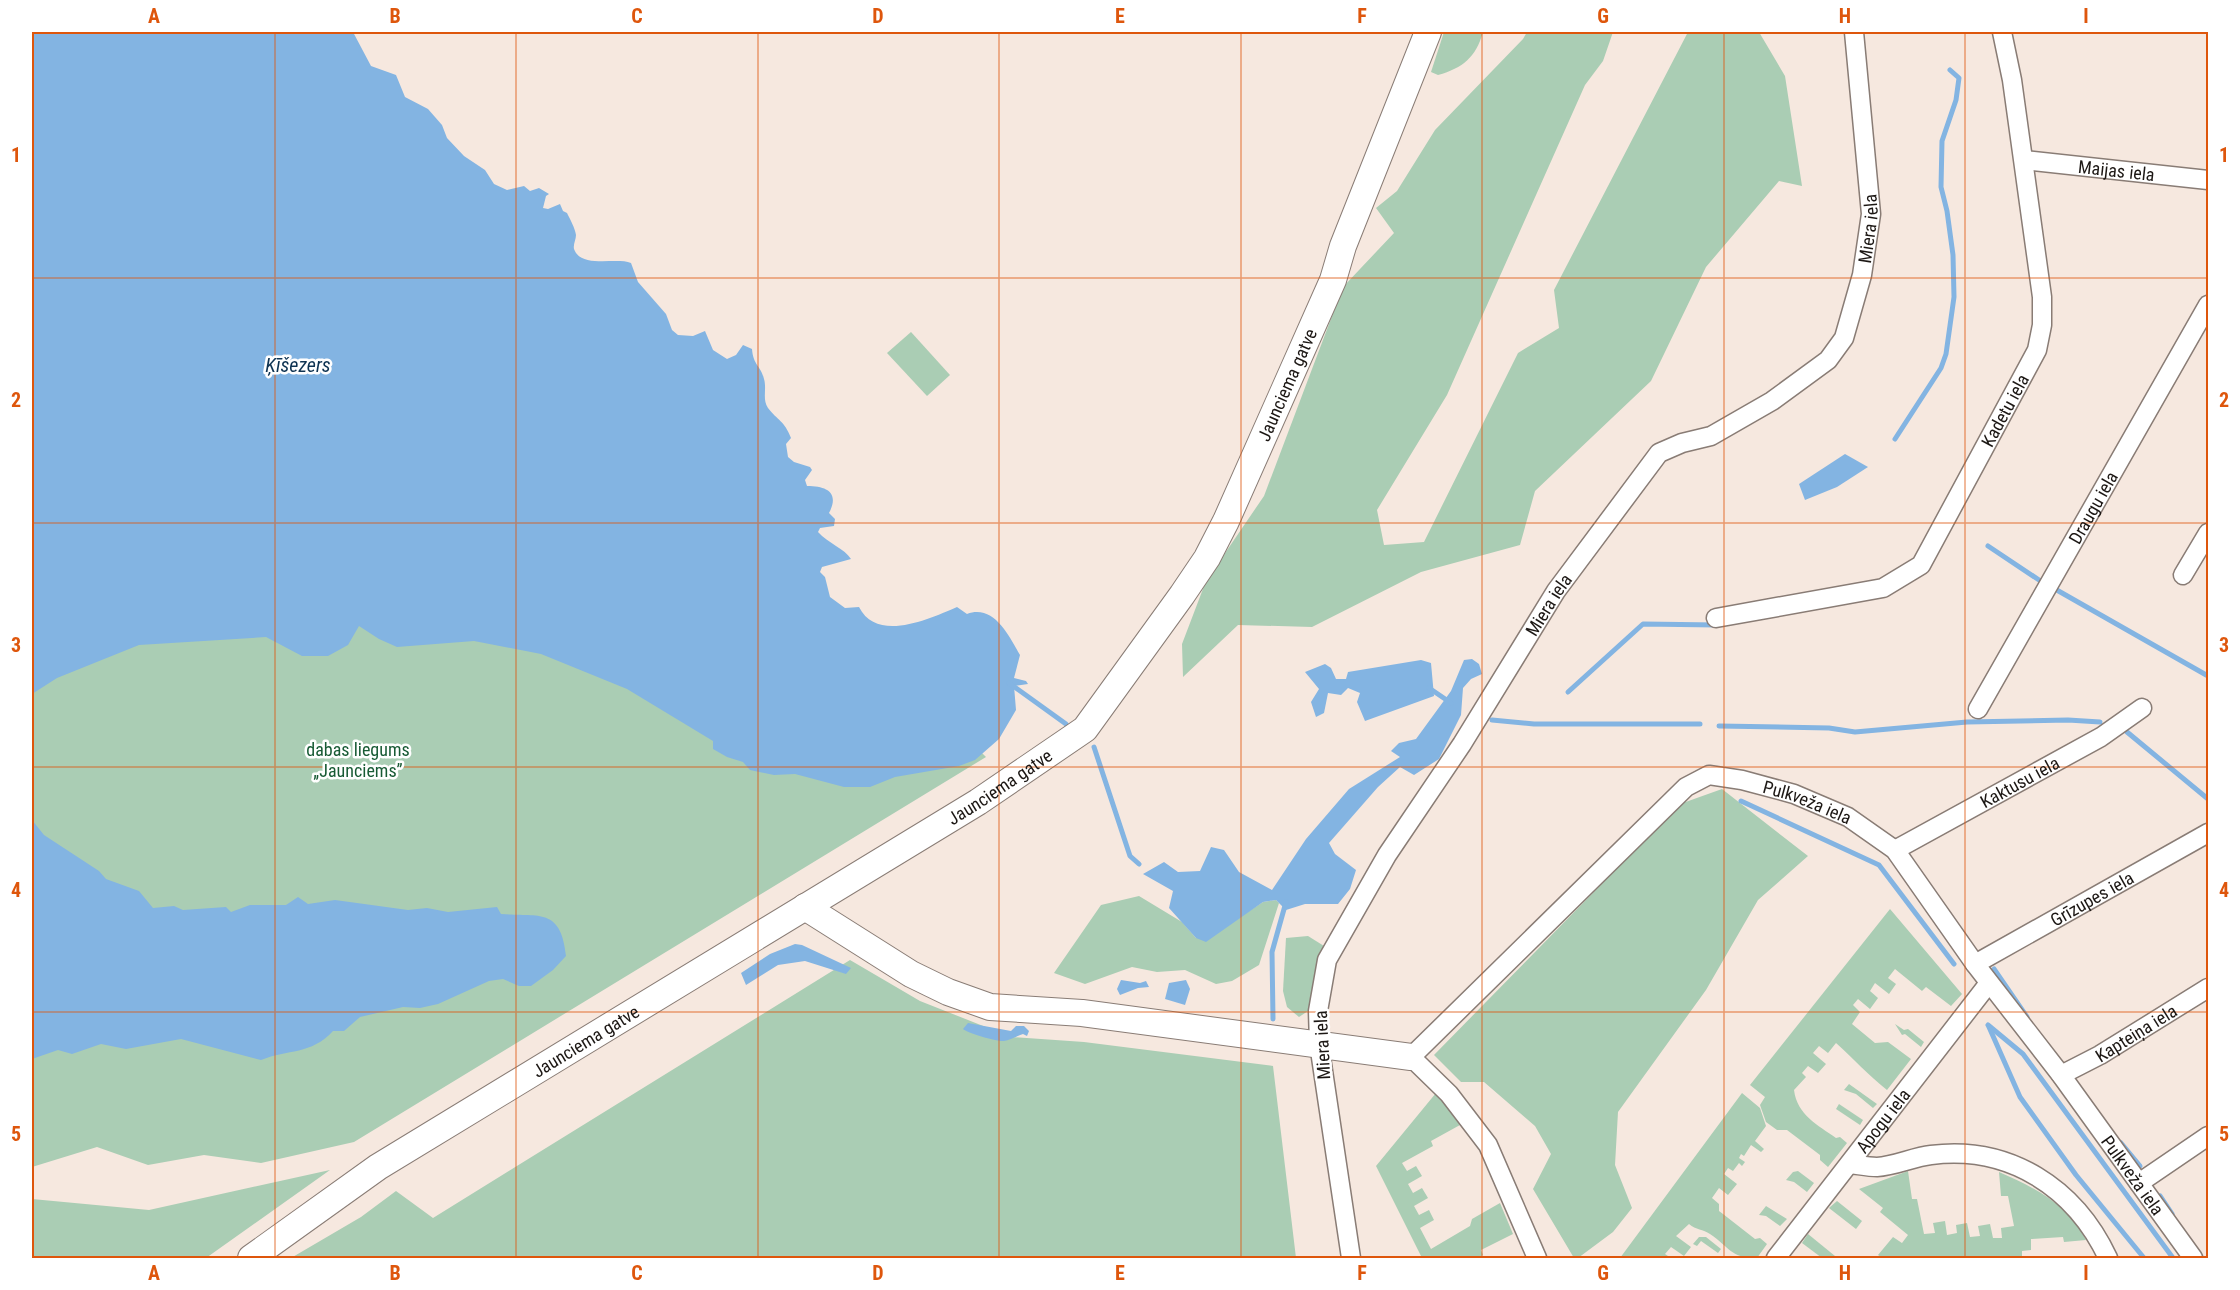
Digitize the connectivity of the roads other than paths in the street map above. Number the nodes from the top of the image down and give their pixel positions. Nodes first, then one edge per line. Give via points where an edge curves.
1 (1428, 32) edge
2 (1854, 32) edge
3 (2002, 32) edge
4 (2024, 160) junction
5 (2208, 180) edge
6 (2208, 305) edge
7 (2208, 533) edge
8 (2183, 575) dead end
9 (1716, 618) dead end
10 (2142, 708) dead end
11 (1978, 709) dead end
12 (2208, 833) edge
13 (1895, 850) junction
14 (806, 907) junction
15 (1975, 964) junction
16 (1989, 983) junction
17 (2208, 988) edge
18 (1319, 1044) junction
19 (1411, 1057) junction
20 (2061, 1075) junction
21 (2208, 1136) edge
22 (1850, 1164) junction
23 (2139, 1183) junction
24 (251, 1258) edge
25 (1351, 1258) edge
26 (1537, 1258) edge
27 (1776, 1258) edge
28 (2108, 1258) edge
29 (2193, 1258) edge

1 - 14 main road, Jaunciema gatve via 1333,280 1227,521 1207,558 1125,676 1085,729 978,802
2 - 18 street, Miera iela via 1870,214 1862,275 1844,338 1828,360 1772,401 1711,436 1659,453 1556,591 1462,744 1386,855 1327,960 1318,1011
3 - 4 street, Kadetu iela
4 - 5 street, Maijas iela
4 - 9 street, Kadetu iela via 2042,297 2037,350 1921,565 1883,588
6 - 11 street, Draugu iela
7 - 8 street
10 - 13 street, Kaktusu iela via 2101,736
12 - 15 street, Grīzupes iela
13 - 15 street, Pulkveža iela
13 - 19 street, Pulkveža iela via 1848,817 1804,799 1742,780 1709,775 1686,787
14 - 18 main road via 911,974 990,1007 1082,1013
14 - 24 main road, Jaunciema gatve via 378,1167
15 - 16 street, Pulkveža iela
16 - 20 street, Pulkveža iela
16 - 22 street, Apogu iela
17 - 20 street, Kapteiņa iela
18 - 19 main road
18 - 25 street, Miera iela
19 - 26 street via 1449,1094 1488,1144
20 - 23 street, Pulkveža iela
21 - 23 street
22 - 27 street, Apogu iela
22 - 28 street via 1878,1167 1930,1155 1956,1154 2015,1165 2038,1177 2079,1212
23 - 29 street, Pulkveža iela

